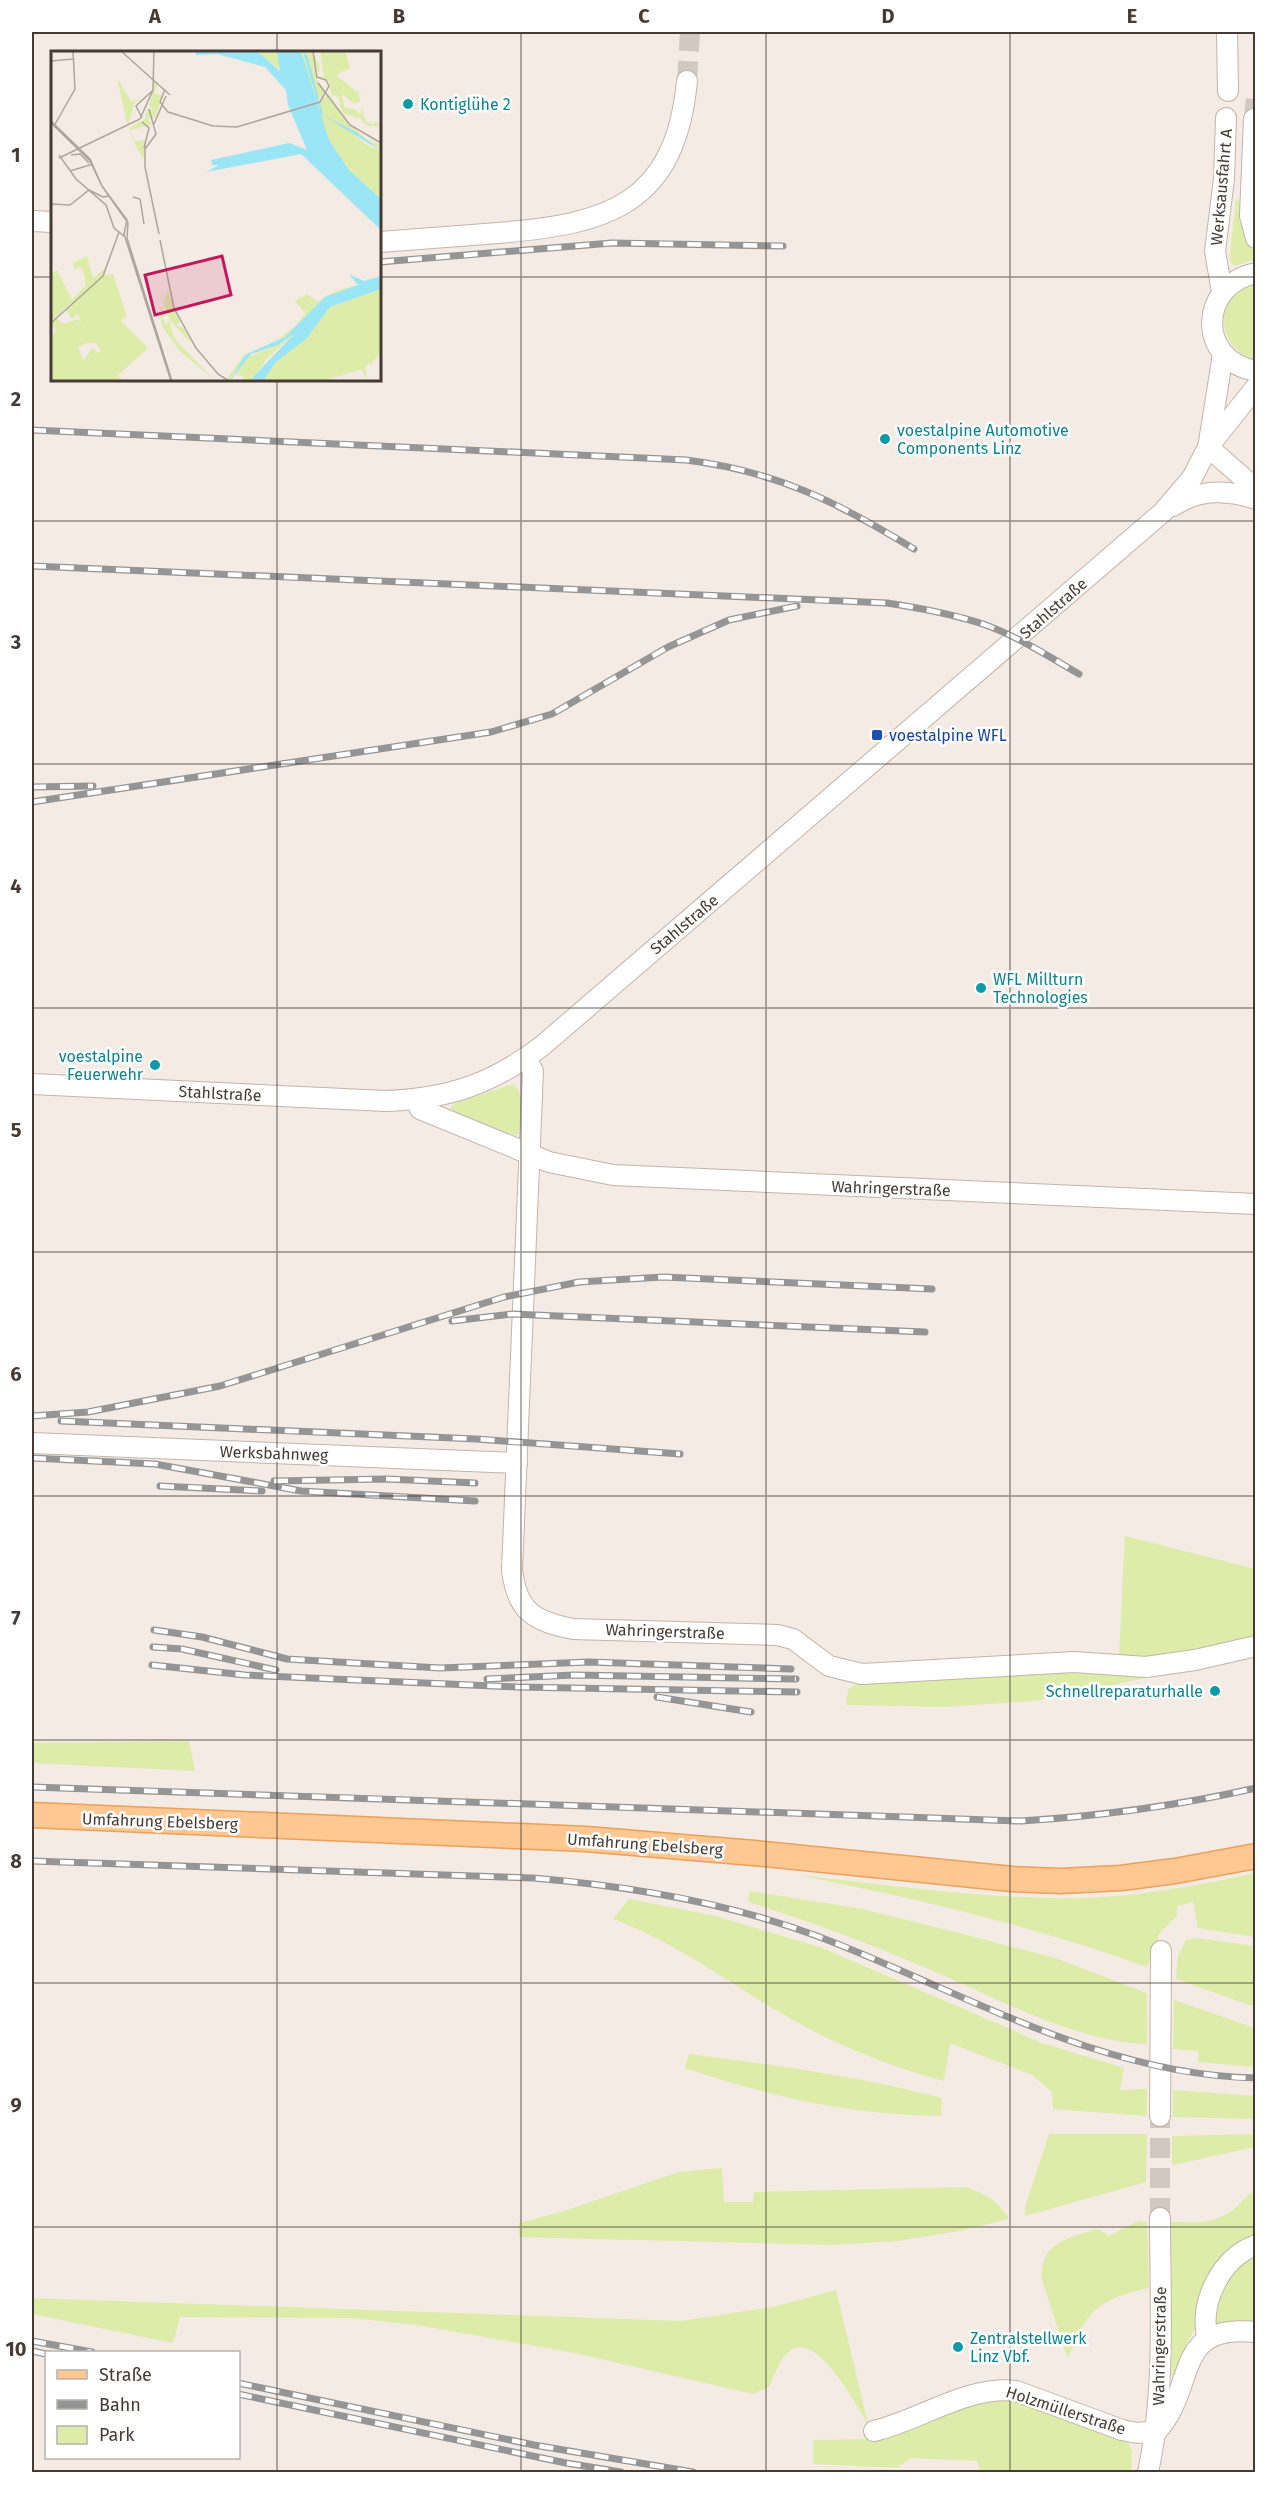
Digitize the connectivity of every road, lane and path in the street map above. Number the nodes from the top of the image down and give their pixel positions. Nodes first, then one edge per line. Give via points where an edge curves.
1 (1227, 32) edge
2 (687, 81) tunnel mouth
3 (1228, 91) dead end
4 (1226, 118) dead end
5 (1254, 119) edge
6 (1253, 198) edge
7 (32, 221) edge
8 (51, 222) edge
9 (1256, 238) edge
10 (381, 242) edge
11 (1256, 273) edge
12 (1222, 291) junction
13 (1223, 354) junction
14 (1256, 371) edge
15 (1256, 387) edge
16 (1208, 447) junction
17 (1256, 489) edge
18 (1256, 499) edge
19 (1163, 512) junction
20 (526, 1059) junction
21 (32, 1084) edge
22 (416, 1100) junction
23 (530, 1154) junction
24 (1256, 1204) edge
25 (32, 1443) edge
26 (517, 1463) junction
27 (1256, 1646) edge
28 (32, 1815) edge
29 (1256, 1856) edge
30 (1161, 1951) dead end
31 (1160, 2116) tunnel mouth
32 (1160, 2218) tunnel mouth
33 (1256, 2245) edge
34 (1256, 2332) edge
35 (1207, 2336) junction
36 (874, 2431) dead end
37 (1157, 2431) junction
38 (1148, 2472) edge

1 - 3 street
2 - 10 street via 680,128 669,155 639,192 607,214 558,228
4 - 12 street, Werksausfahrt A via 1224,179 1215,251
5 - 6 street
6 - 9 street via 1250,216
7 - 8 street
11 - 12 street via 1242,275
12 - 13 street via 1211,320 1213,335
13 - 14 street
13 - 16 street, Stahlstraße
15 - 16 street, Stahlstraße
16 - 17 street
16 - 19 street, Stahlstraße via 1192,478
18 - 19 street via 1224,491 1203,493
19 - 20 street, Stahlstraße
20 - 22 street, Stahlstraße via 474,1086
20 - 23 street, Wahringerstraße via 533,1071
21 - 22 street, Stahlstraße
22 - 23 street, Wahringerstraße via 420,1109
23 - 24 street, Wahringerstraße via 577,1170 653,1178
23 - 26 street, Wahringerstraße
25 - 26 street, Werksbahnweg
26 - 27 street, Wahringerstraße via 514,1588 527,1612 555,1625 573,1629 777,1635 793,1639 829,1666 862,1674 1074,1662 1146,1666
28 - 29 main road, Umfahrung Ebelsberg via 586,1839 957,1875 1060,1881 1175,1871
30 - 31 street
32 - 37 street, Wahringerstraße
33 - 35 street via 1232,2259 1218,2277 1204,2322
34 - 35 street via 1220,2331
35 - 37 street via 1196,2348 1176,2402
36 - 37 street, Holzmüllerstraße via 971,2395 999,2389 1016,2391 1122,2430
37 - 38 street, Wahringerstraße

